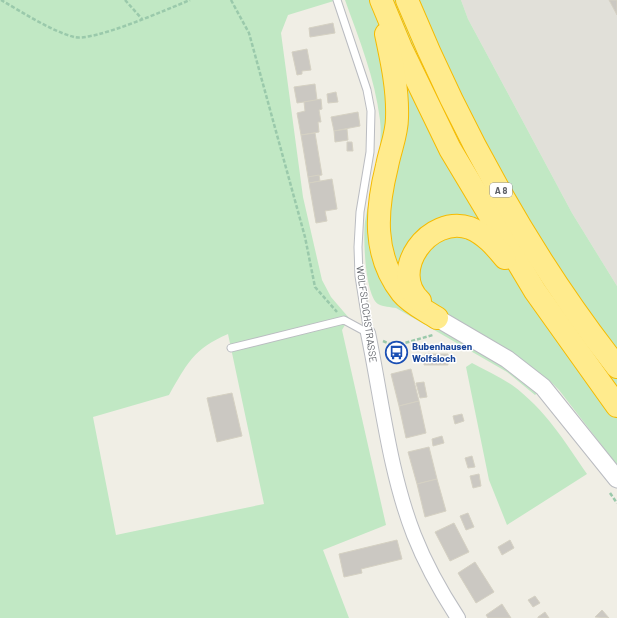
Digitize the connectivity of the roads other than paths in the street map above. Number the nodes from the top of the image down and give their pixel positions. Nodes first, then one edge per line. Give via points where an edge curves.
1 (337, 0) edge
2 (380, 0) edge
3 (407, 0) edge
4 (535, 291) junction
5 (437, 318) junction
6 (368, 333) junction
7 (231, 348) dead end
8 (617, 367) edge
9 (617, 406) edge
10 (611, 483) edge
11 (458, 618) edge

1 - 6 lane, WOLFSLOCHSTRASSE via 367,90 371,111 370,152 360,212 358,247 359,276
2 - 4 highway, A 8 via 450,149
2 - 5 highway via 395,83 397,120 379,207 380,245 386,264 403,294
3 - 8 highway, A 8 via 474,145 536,252
4 - 5 highway via 486,237 470,228 450,226 432,233 420,244 411,262 409,273 410,286 416,297
4 - 9 highway, A 8
5 - 10 street via 508,360 543,387
6 - 7 lane via 344,320
6 - 11 street, WOLFSLOCHSTRASSE via 379,396 404,505 414,535

